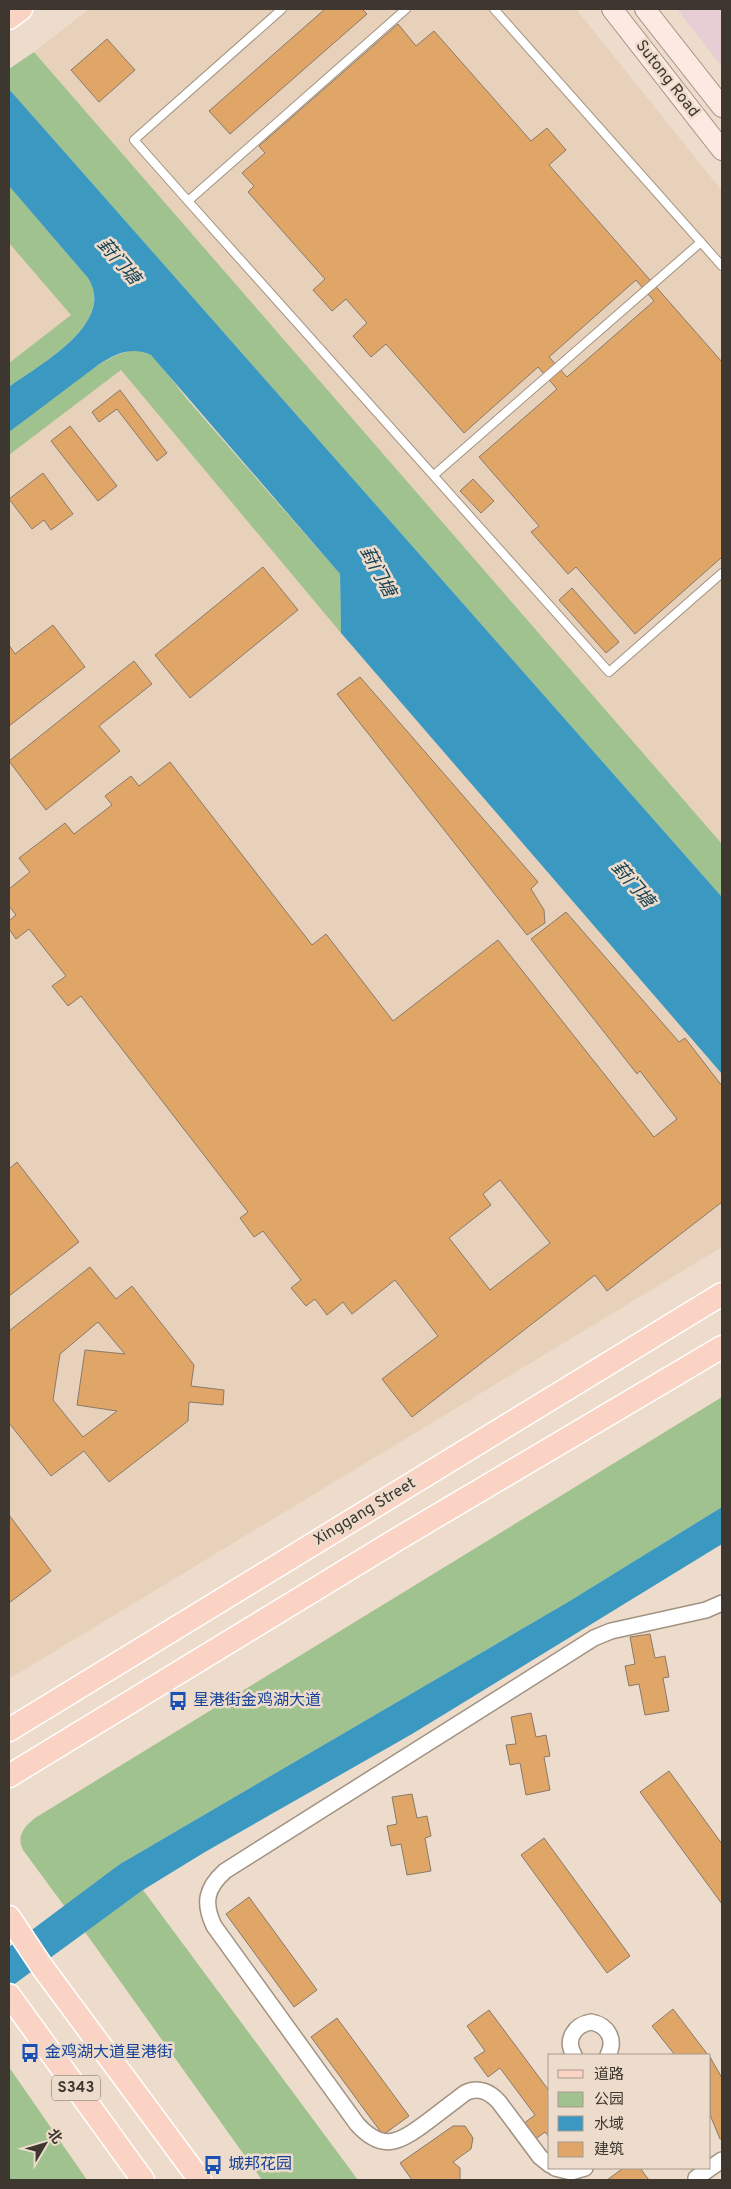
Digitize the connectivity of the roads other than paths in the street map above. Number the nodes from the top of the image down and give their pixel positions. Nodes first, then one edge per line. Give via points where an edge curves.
1 (21, 9) edge
2 (282, 9) edge
3 (406, 9) edge
4 (494, 9) edge
5 (612, 9) edge
6 (645, 9) edge
7 (9, 18) edge
8 (722, 107) edge
9 (716, 128) edge
10 (722, 150) edge
11 (188, 201) junction
12 (701, 242) junction
13 (722, 266) edge
14 (434, 475) junction
15 (722, 573) edge
16 (720, 1300) edge
17 (722, 1347) edge
18 (722, 1603) edge
19 (9, 1730) edge
20 (9, 1776) edge
21 (9, 1917) edge
22 (9, 1996) edge
23 (574, 2054) edge
24 (608, 2054) edge
25 (548, 2163) edge
26 (558, 2169) edge
27 (581, 2169) edge
28 (705, 2169) edge
29 (694, 2175) edge
30 (143, 2180) edge
31 (200, 2180) edge

1 - 7 main road
2 - 11 lane via 134,140
3 - 11 lane
4 - 12 lane
5 - 9 main road, Sutong Road
6 - 8 main road, Sutong Road
9 - 10 main road, Sutong Road
11 - 14 lane
12 - 13 lane
12 - 14 lane
14 - 15 lane via 609,672
16 - 19 main road, Xinggang Street
17 - 20 main road via 396,1540
18 - 25 street via 706,1610 611,1631 594,1638 225,1871 209,1894 207,1907 214,1926 368,2135 382,2142 400,2141 465,2094 481,2090 499,2102
21 - 31 main road, S343
22 - 30 main road, S343
23 - 24 street via 570,2045 572,2035 577,2028 591,2022 600,2025 610,2035 612,2044
26 - 27 street via 571,2172
28 - 29 street

